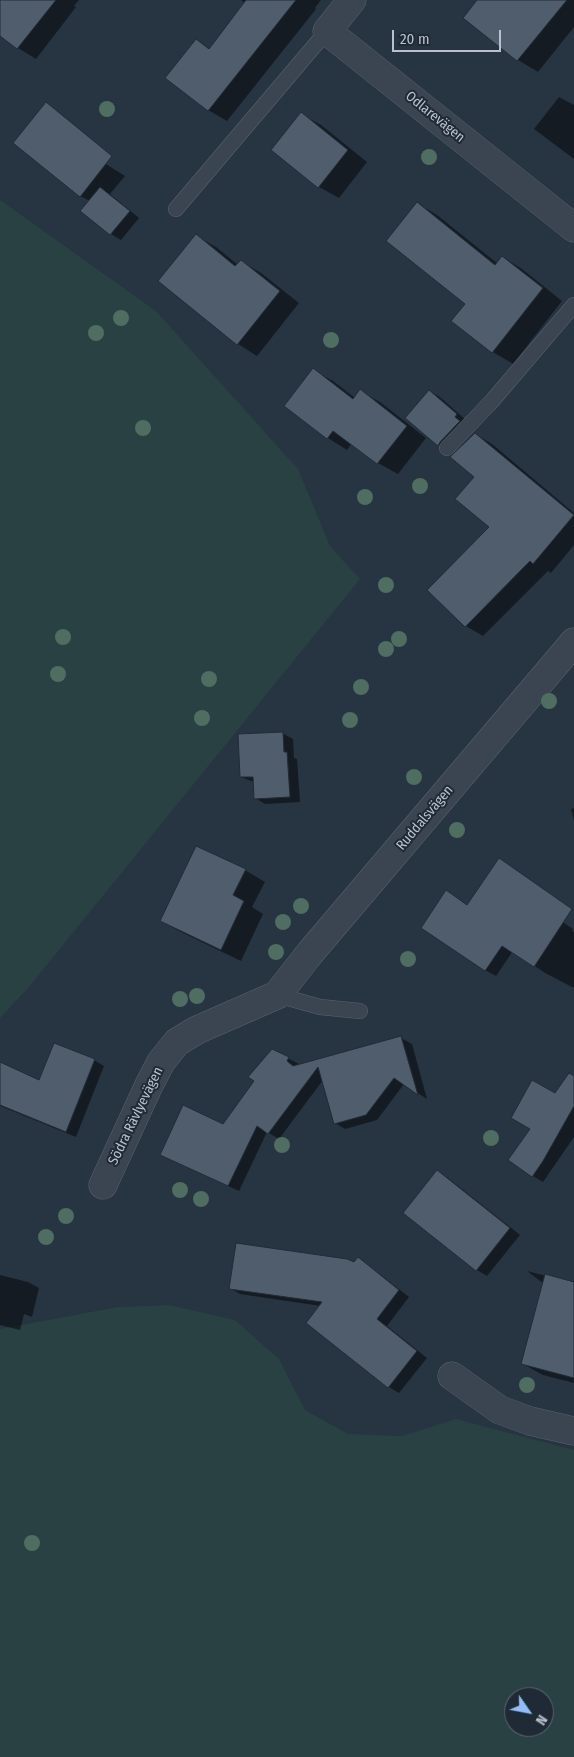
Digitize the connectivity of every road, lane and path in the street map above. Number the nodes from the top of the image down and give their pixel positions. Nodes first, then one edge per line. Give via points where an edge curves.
1 (352, 0) edge
2 (327, 31) junction
3 (176, 209) dead end
4 (574, 228) edge
5 (574, 305) edge
6 (447, 448) dead end
7 (574, 642) edge
8 (277, 995) junction
9 (360, 1011) dead end
10 (103, 1184) dead end
11 (452, 1376) dead end
12 (574, 1432) edge

1 - 2 street
2 - 3 lane
2 - 4 street, Odlarevägen
5 - 6 lane
7 - 8 street, Ruddalsvägen
8 - 9 lane via 320,1007
8 - 10 street, Södra Rävlyevägen via 196,1030 177,1042 149,1084
11 - 12 street via 500,1410 530,1422

